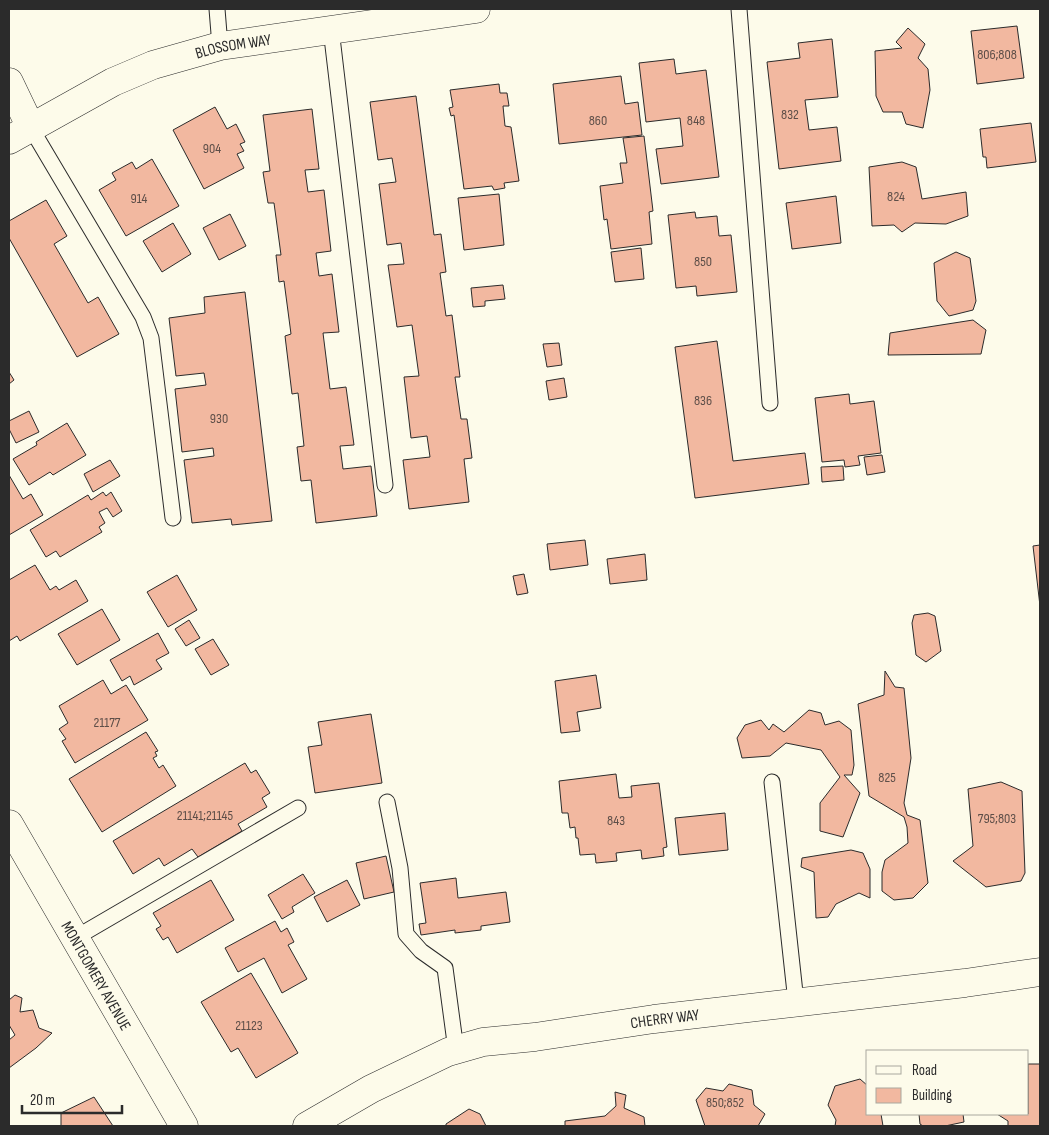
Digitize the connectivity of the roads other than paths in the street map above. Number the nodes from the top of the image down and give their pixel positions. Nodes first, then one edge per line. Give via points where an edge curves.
1 (217, 9) edge
2 (476, 9) edge
3 (739, 9) edge
4 (331, 29) junction
5 (220, 46) junction
6 (9, 82) edge
7 (20, 134) edge
8 (770, 403) dead end
9 (385, 485) dead end
10 (173, 518) dead end
11 (772, 782) dead end
12 (387, 802) dead end
13 (298, 808) dead end
14 (9, 824) edge
15 (75, 938) junction
16 (1040, 972) edge
17 (796, 1002) junction
18 (456, 1050) junction
19 (184, 1126) edge
20 (307, 1126) edge

1 - 5 lane
2 - 4 street, BLOSSOM WAY
3 - 8 lane
4 - 5 street, BLOSSOM WAY
4 - 9 lane
5 - 7 street, BLOSSOM WAY via 153,65 112,82
6 - 7 street
7 - 10 lane via 143,317 151,338
11 - 17 lane
12 - 18 lane via 400,868 406,934 421,951 445,968
13 - 15 lane
14 - 15 street, MONTGOMERY AVENUE
15 - 19 street, MONTGOMERY AVENUE
16 - 17 street, CHERRY WAY
17 - 18 street, CHERRY WAY via 483,1042
18 - 20 street, CHERRY WAY via 371,1089

